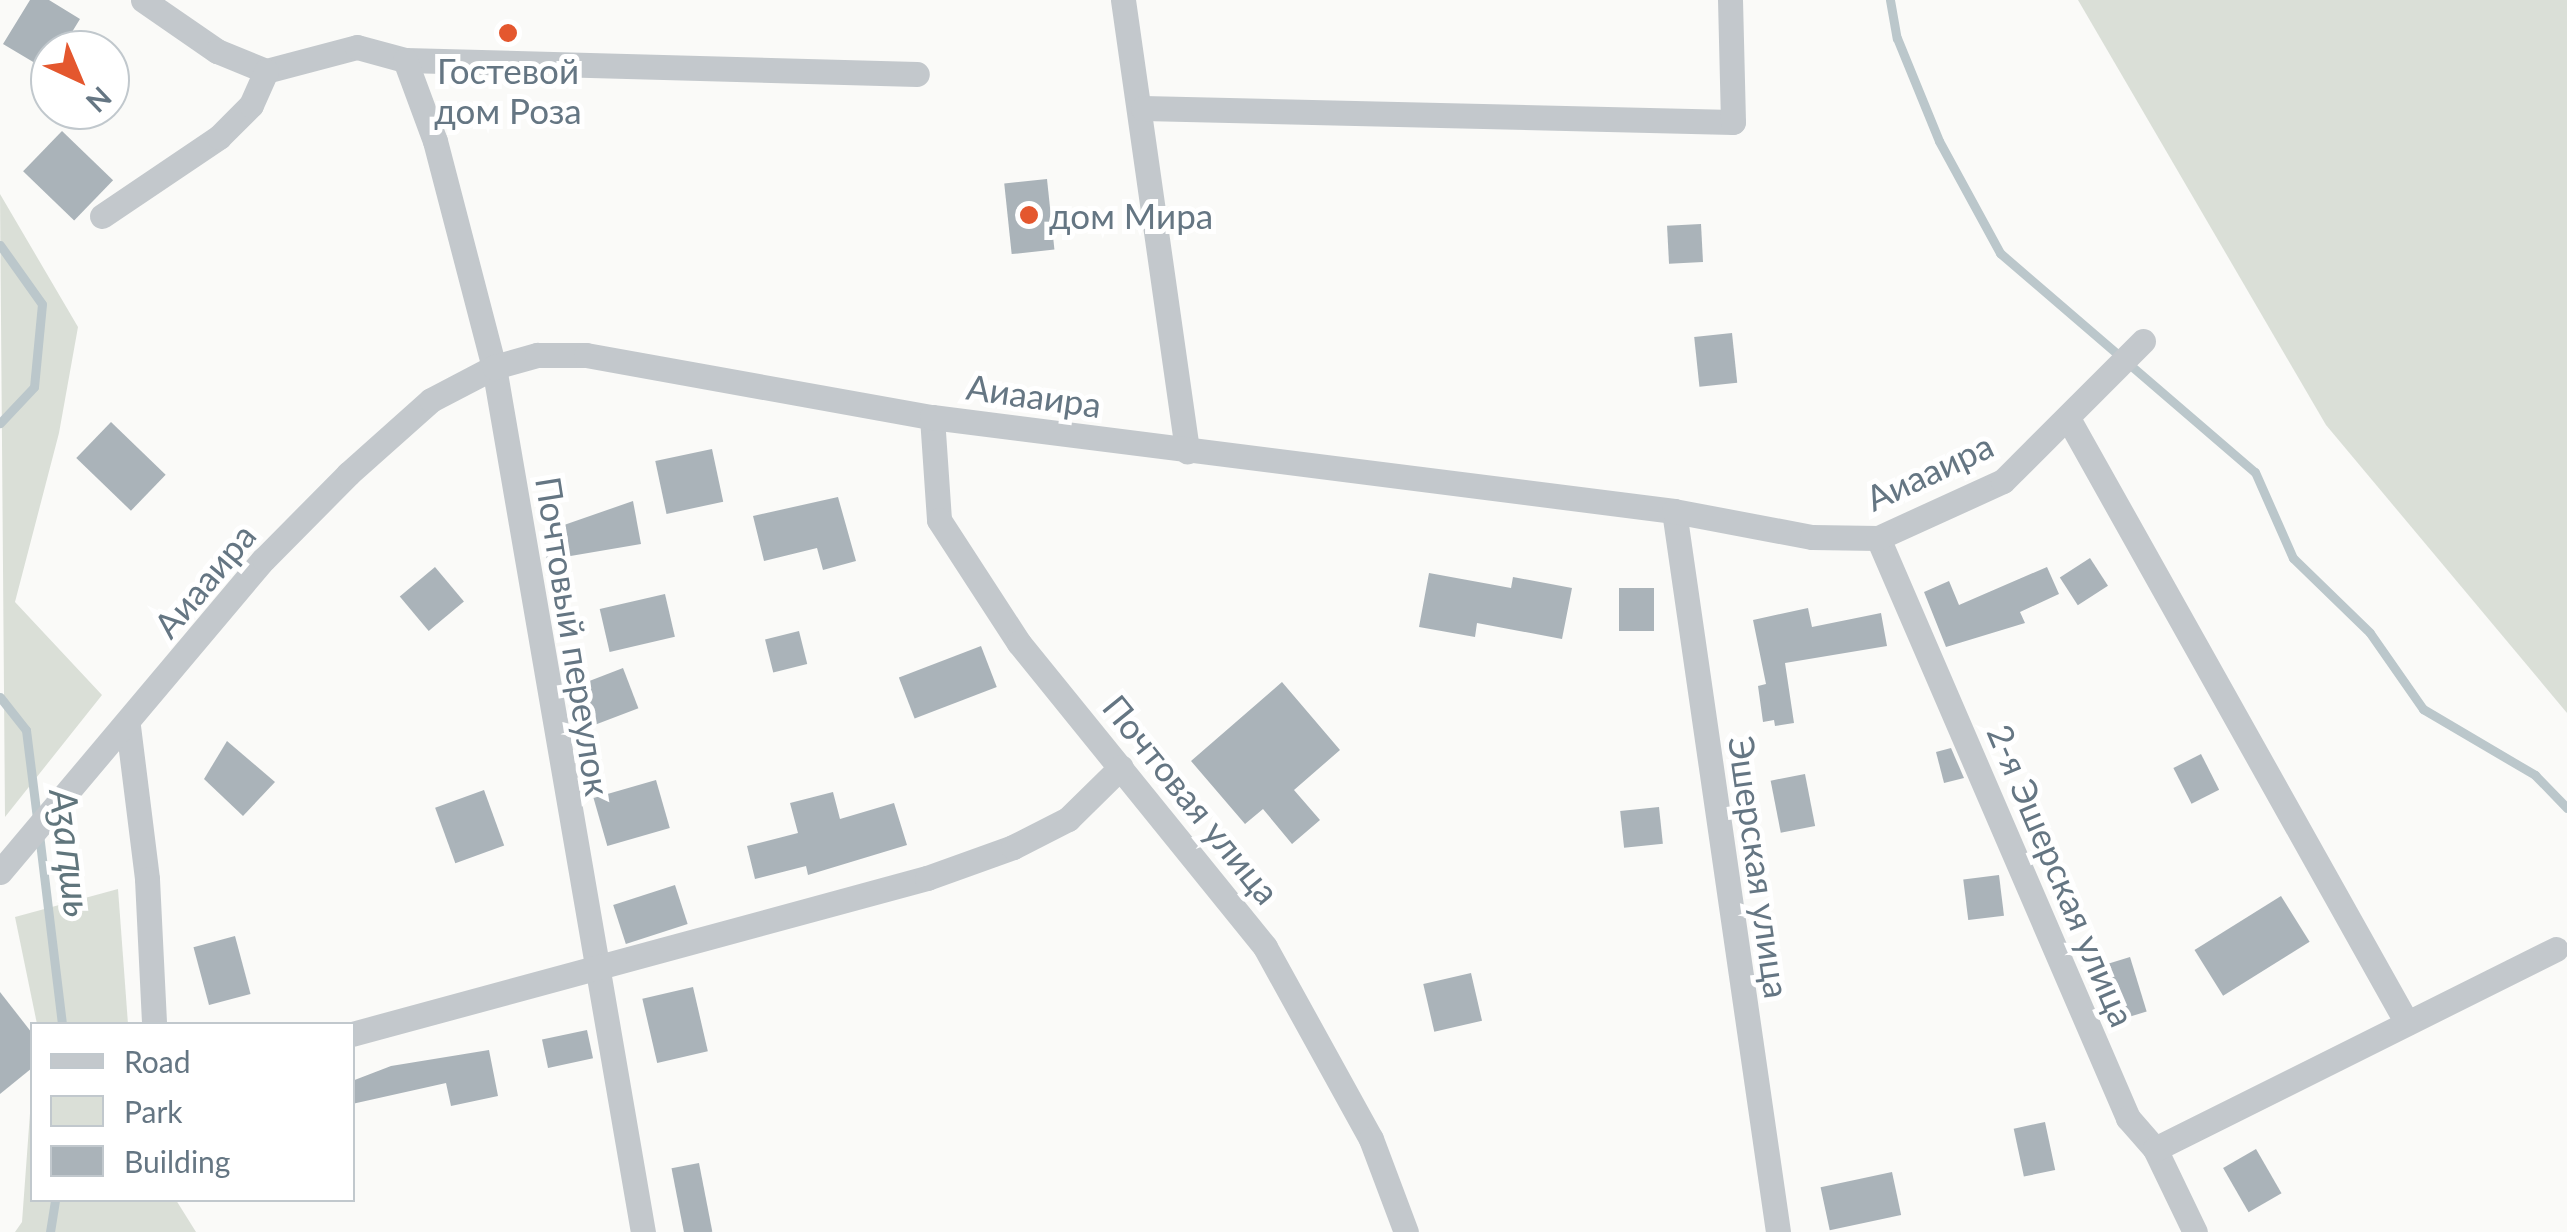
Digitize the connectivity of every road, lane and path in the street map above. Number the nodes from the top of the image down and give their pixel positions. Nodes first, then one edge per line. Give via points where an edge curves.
1 (143, 0) edge
2 (1124, 0) edge
3 (1730, 0) edge
4 (404, 60) junction
5 (266, 71) junction
6 (917, 74) dead end
7 (1143, 108) junction
8 (102, 216) dead end
9 (2143, 341) dead end
10 (494, 367) junction
11 (932, 417) junction
12 (2069, 420) junction
13 (1187, 451) junction
14 (1674, 512) junction
15 (1878, 538) junction
16 (128, 726) junction
17 (1121, 767) junction
18 (3, 868) edge
19 (2556, 949) dead end
20 (594, 973) junction
21 (154, 1022) edge
22 (2407, 1023) junction
23 (355, 1033) edge
24 (2155, 1149) junction
25 (643, 1232) edge
26 (1406, 1232) edge
27 (1778, 1232) edge
28 (2194, 1232) edge

1 - 5 street via 217,51
2 - 7 street
3 - 7 street via 1733,122
4 - 5 street via 357,47
4 - 6 street
4 - 10 street, Почтовый переулок via 435,142
5 - 8 street via 250,105 220,137
7 - 13 street
9 - 12 street, Аиааира
10 - 11 street, Аиааира via 537,355 586,355
10 - 16 street, Аиааира via 432,400 348,474 264,558
10 - 20 street, Почтовый переулок
11 - 13 street, Аиааира
11 - 17 street, Почтовая улица via 939,520 1020,643
12 - 15 street, Аиааира via 2004,482
12 - 22 street
13 - 14 street, Аиааира
14 - 15 street, Аиааира via 1812,537
14 - 27 street, Эшерская улица
15 - 24 street, 2-я Эшерская улица via 2128,1118
16 - 18 street, Аиааира
16 - 21 street via 147,879
17 - 20 street via 1068,819 1013,847
17 - 26 street, Почтовая улица via 1265,947 1362,1121
19 - 22 street
20 - 23 street
20 - 25 street, Почтовый переулок
22 - 24 street
24 - 28 street, 2-я Эшерская улица

